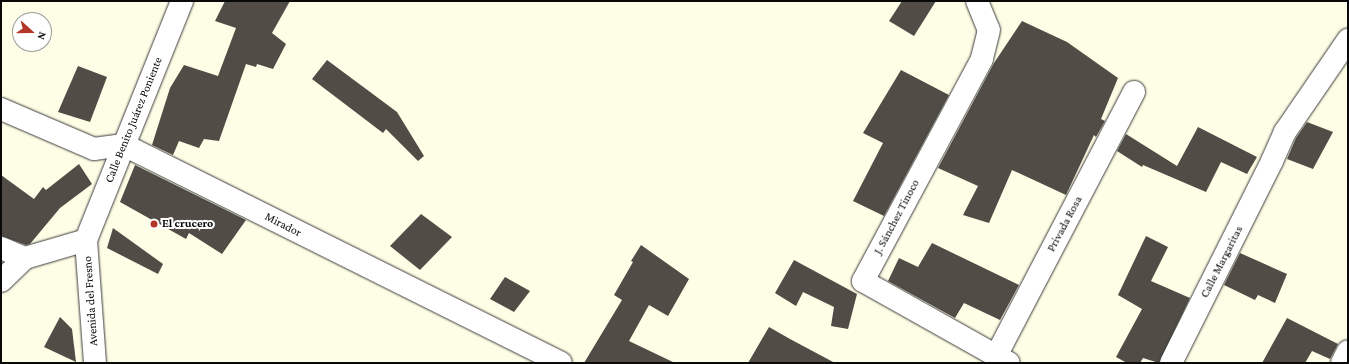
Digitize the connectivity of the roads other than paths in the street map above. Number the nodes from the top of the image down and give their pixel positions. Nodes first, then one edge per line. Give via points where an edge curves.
1 (182, 1) edge
2 (977, 1) edge
3 (1348, 40) edge
4 (1134, 92) dead end
5 (1, 109) edge
6 (124, 145) junction
7 (86, 240) junction
8 (1, 248) edge
9 (25, 258) junction
10 (1, 281) edge
11 (1348, 351) edge
12 (1002, 360) edge
13 (95, 363) edge
14 (560, 363) edge
15 (1171, 363) edge
16 (1342, 363) edge

1 - 6 street, Calle Benito Juárez Poniente
2 - 12 street, J. Sánchez Tinoco via 989,30 982,59 863,281
3 - 15 street, Calle Margaritas via 1285,132
4 - 12 street, Privada Rosa
5 - 6 street via 94,150
6 - 7 street, Calle Benito Juárez Poniente
6 - 14 street, Mirador
7 - 9 street
7 - 13 street, Avenida del Fresno
8 - 9 street
9 - 10 street
11 - 16 street

